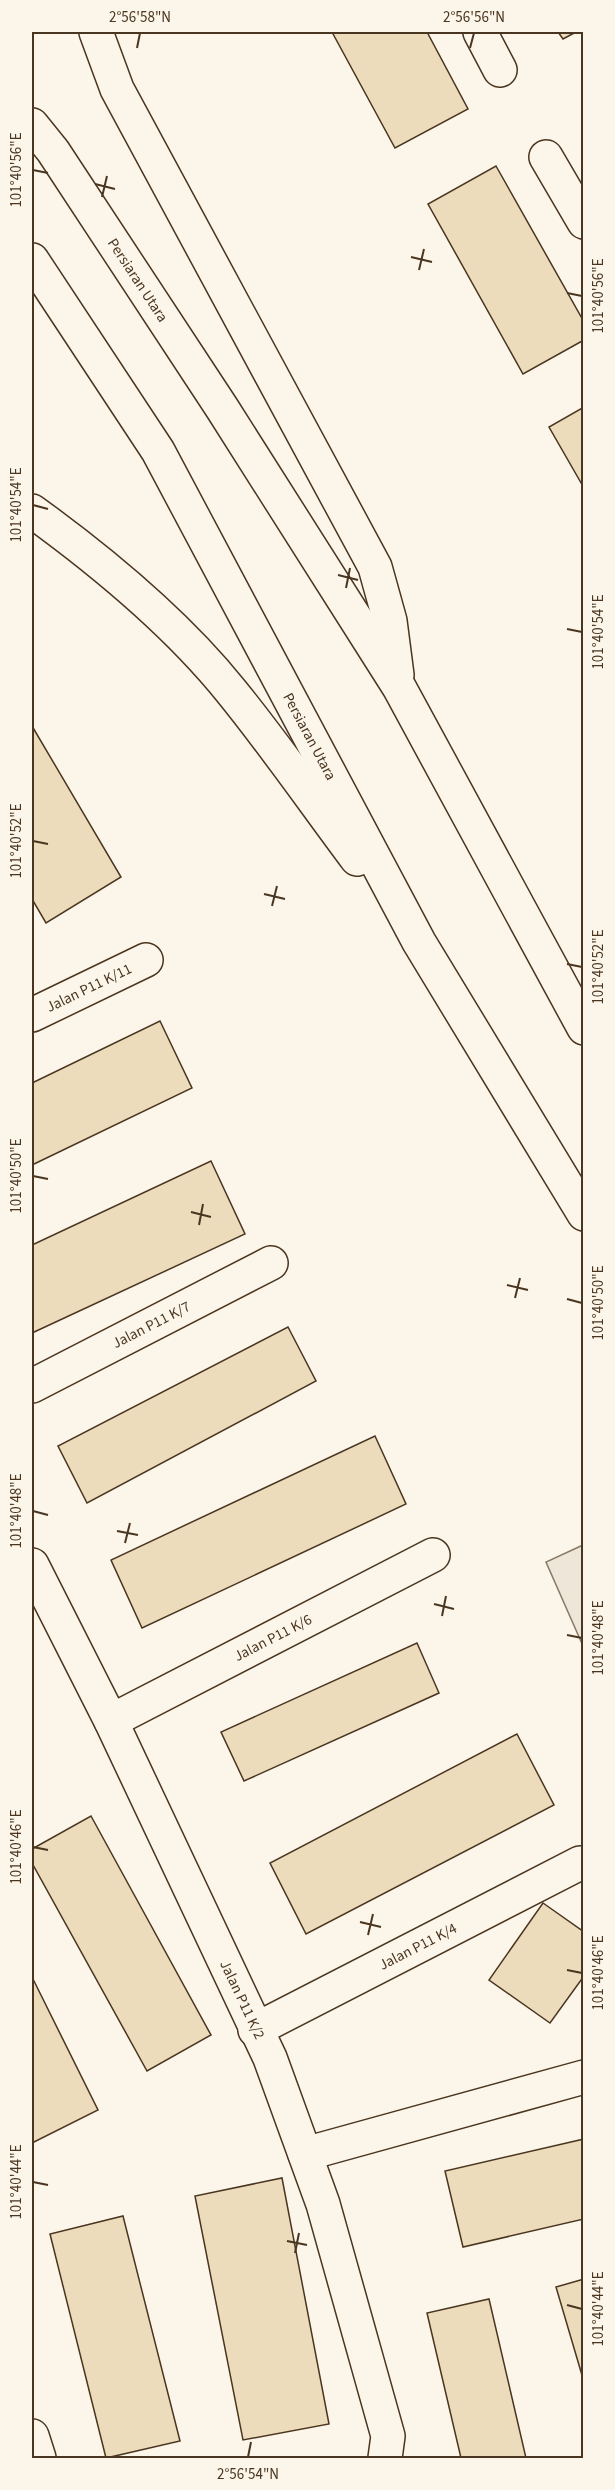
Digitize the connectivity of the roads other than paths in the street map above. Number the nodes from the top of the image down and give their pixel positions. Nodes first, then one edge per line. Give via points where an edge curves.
1 (96, 32) edge
2 (480, 32) edge
3 (501, 70) dead end
4 (32, 125) edge
5 (546, 157) dead end
6 (584, 222) edge
7 (32, 260) edge
8 (32, 511) edge
9 (399, 687) junction
10 (419, 942) junction
11 (146, 960) dead end
12 (32, 1015) edge
13 (584, 1028) edge
14 (584, 1214) edge
15 (271, 1263) dead end
16 (32, 1386) edge
17 (433, 1555) dead end
18 (32, 1565) edge
19 (111, 1721) junction
20 (582, 1863) edge
21 (255, 2030) junction
22 (584, 2076) edge
23 (305, 2154) junction
24 (32, 2436) edge
25 (39, 2458) edge
26 (385, 2458) edge

1 - 9 main road via 117,89 375,567 390,621
2 - 3 main road
4 - 9 main road, Persiaran Utara via 222,408
5 - 6 main road
7 - 10 main road, Persiaran Utara via 158,450
8 - 10 main road via 79,545 169,626 230,690
9 - 13 main road, Persiaran Utara
10 - 14 main road, Persiaran Utara
11 - 12 main road, Jalan P11 K/11
15 - 16 main road, Jalan P11 K/7
17 - 19 main road, Jalan P11 K/6
18 - 19 main road, Jalan P11 K/2
19 - 21 main road, Jalan P11 K/2
20 - 21 main road, Jalan P11 K/4
21 - 23 main road, Jalan P11 K/2 via 270,2058
22 - 23 main road
23 - 26 main road, Jalan P11 K/2 via 323,2204 388,2436
24 - 25 main road

